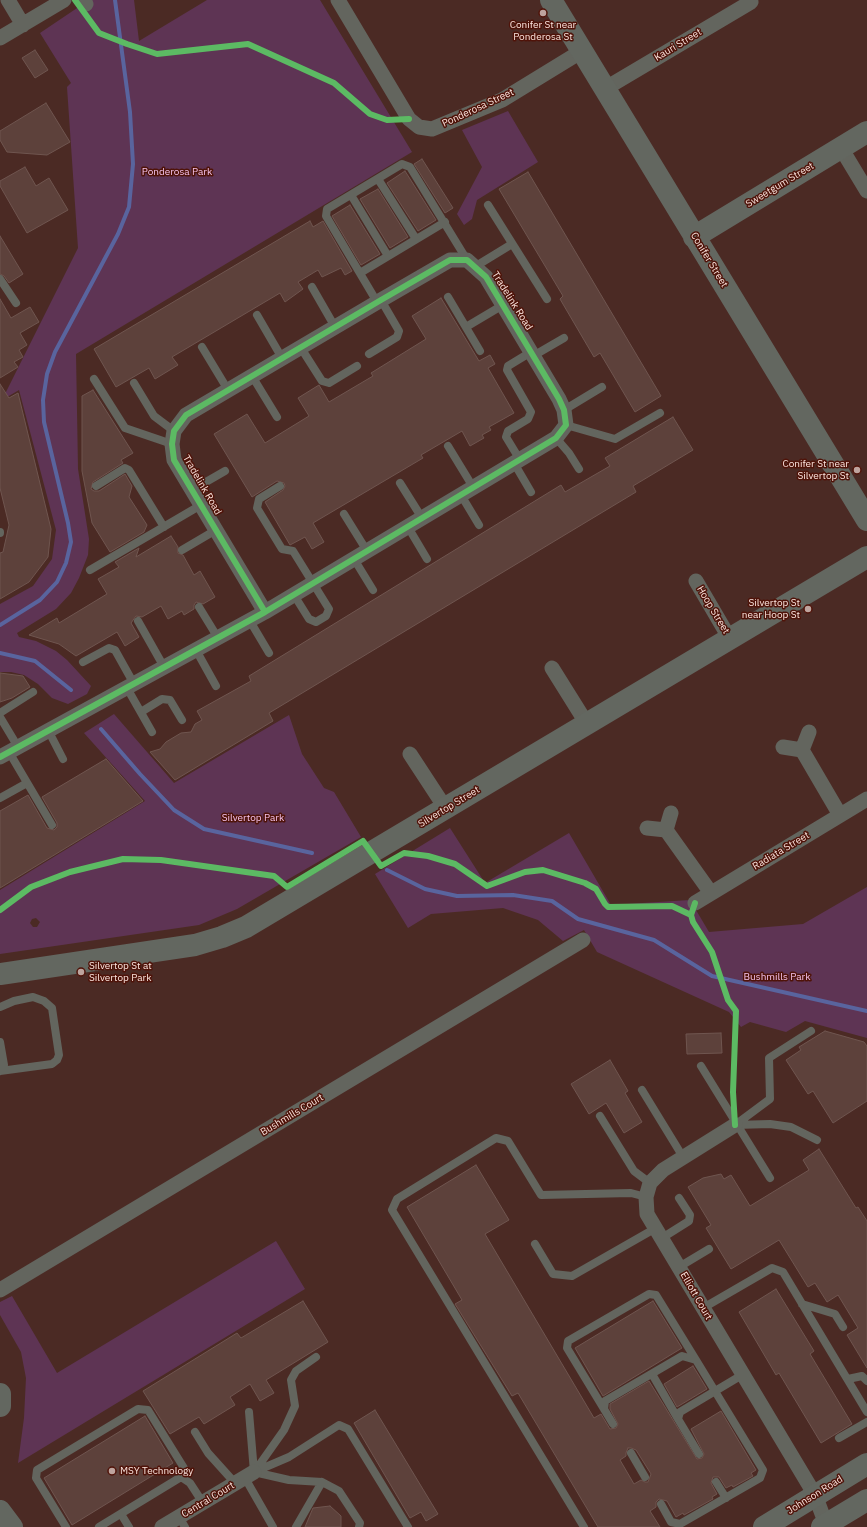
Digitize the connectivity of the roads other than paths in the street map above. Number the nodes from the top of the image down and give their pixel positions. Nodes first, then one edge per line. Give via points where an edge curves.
1 (8, 0) edge
2 (64, 0) edge
3 (338, 0) edge
4 (551, 0) edge
5 (750, 2) dead end
6 (23, 25) junction
7 (0, 38) edge
8 (582, 51) junction
9 (606, 88) junction
10 (867, 132) edge
11 (841, 148) junction
12 (378, 178) junction
13 (867, 191) edge
14 (351, 195) junction
15 (488, 205) dead end
16 (445, 222) junction
17 (694, 237) junction
18 (416, 239) junction
19 (512, 244) junction
20 (388, 256) junction
21 (471, 263) junction
22 (360, 273) junction
23 (0, 279) edge
24 (312, 287) dead end
25 (448, 297) dead end
26 (547, 299) dead end
27 (379, 301) junction
28 (16, 303) dead end
29 (503, 305) junction
30 (257, 315) dead end
31 (335, 327) junction
32 (466, 327) junction
33 (564, 338) dead end
34 (202, 347) dead end
35 (301, 348) junction
36 (480, 351) dead end
37 (369, 354) dead end
38 (532, 354) junction
39 (282, 358) junction
40 (356, 366) dead end
41 (252, 376) junction
42 (94, 379) dead end
43 (134, 383) dead end
44 (602, 387) dead end
45 (228, 390) junction
46 (660, 413) dead end
47 (277, 417) dead end
48 (565, 418) junction
49 (173, 438) junction
50 (556, 438) junction
51 (448, 446) dead end
52 (517, 461) junction
53 (579, 469) dead end
54 (225, 471) dead end
55 (400, 483) dead end
56 (96, 486) dead end
57 (280, 486) dead end
58 (192, 490) junction
59 (467, 491) junction
60 (531, 492) dead end
61 (201, 505) junction
62 (344, 514) dead end
63 (422, 518) junction
64 (867, 520) edge
65 (479, 525) dead end
66 (164, 527) junction
67 (408, 527) junction
68 (216, 530) junction
69 (182, 550) dead end
70 (367, 551) junction
71 (867, 557) edge
72 (354, 559) junction
73 (428, 559) dead end
74 (90, 570) dead end
75 (696, 581) dead end
76 (314, 583) junction
77 (373, 590) dead end
78 (294, 595) junction
79 (199, 607) dead end
80 (265, 612) junction
81 (138, 621) dead end
82 (250, 621) junction
83 (218, 638) junction
84 (730, 639) junction
85 (196, 650) junction
86 (268, 653) dead end
87 (83, 662) dead end
88 (164, 667) junction
89 (552, 668) dead end
90 (130, 686) junction
91 (216, 686) dead end
92 (33, 692) dead end
93 (141, 712) junction
94 (0, 713) edge
95 (0, 717) edge
96 (182, 720) dead end
97 (587, 724) junction
98 (48, 730) junction
99 (152, 732) dead end
100 (809, 732) dead end
101 (783, 747) dead end
102 (802, 750) junction
103 (9, 752) edge
104 (410, 754) dead end
105 (64, 759) dead end
106 (27, 783) junction
107 (0, 798) edge
108 (867, 799) edge
109 (446, 808) junction
110 (671, 813) dead end
111 (840, 815) junction
112 (52, 825) dead end
113 (647, 828) dead end
114 (666, 830) junction
115 (710, 893) junction
116 (695, 903) dead end
117 (583, 940) dead end
118 (0, 974) edge
119 (0, 1007) edge
120 (810, 1031) dead end
121 (0, 1042) edge
122 (701, 1066) dead end
123 (0, 1071) edge
124 (642, 1090) dead end
125 (600, 1116) dead end
126 (736, 1125) junction
127 (817, 1140) dead end
128 (683, 1157) junction
129 (770, 1178) dead end
130 (650, 1183) junction
131 (646, 1197) junction
132 (679, 1198) dead end
133 (659, 1233) junction
134 (535, 1244) dead end
135 (709, 1249) dead end
136 (679, 1267) junction
137 (0, 1290) edge
138 (802, 1304) junction
139 (703, 1308) junction
140 (843, 1327) dead end
141 (316, 1357) dead end
142 (696, 1360) junction
143 (652, 1374) junction
144 (742, 1376) junction
145 (848, 1379) junction
146 (867, 1381) edge
147 (716, 1391) junction
148 (0, 1394) edge
149 (0, 1406) edge
150 (604, 1409) junction
151 (249, 1412) dead end
152 (867, 1412) edge
153 (678, 1419) junction
154 (867, 1422) edge
155 (613, 1424) dead end
156 (195, 1432) dead end
157 (839, 1438) dead end
158 (631, 1453) dead end
159 (699, 1454) dead end
160 (867, 1464) edge
161 (181, 1477) junction
162 (645, 1477) dead end
163 (245, 1478) junction
164 (322, 1482) junction
165 (716, 1482) dead end
166 (815, 1495) junction
167 (726, 1498) junction
168 (867, 1500) edge
169 (203, 1503) junction
170 (661, 1504) dead end
171 (0, 1510) edge
172 (121, 1514) junction
173 (182, 1522) edge
174 (833, 1524) edge
175 (12, 1527) edge
176 (66, 1527) edge
177 (100, 1527) edge
178 (129, 1527) edge
179 (162, 1527) edge
180 (273, 1527) edge
181 (296, 1527) edge
182 (358, 1527) edge
183 (408, 1527) edge
184 (584, 1527) edge
185 (764, 1527) edge

1 - 6 street
2 - 6 street
3 - 8 street, Ponderosa Street via 409,119 419,127 432,129 502,100
4 - 8 street, Conifer Street
5 - 9 street, Kauri Street
6 - 7 street
8 - 9 street, Conifer Street
9 - 17 street, Conifer Street
10 - 11 street, Sweetgum Street
11 - 13 street
11 - 17 street, Sweetgum Street
12 - 14 lane
12 - 16 lane via 402,164 410,167
12 - 18 lane
14 - 20 lane
14 - 22 lane via 327,209 326,216
15 - 19 lane
16 - 18 lane
16 - 21 lane
17 - 64 street, Conifer Street
18 - 20 lane
19 - 21 lane
19 - 26 lane
20 - 22 lane
21 - 27 street via 450,260
21 - 29 street, Tradelink Road via 486,277
22 - 27 lane
23 - 28 lane
24 - 31 lane
25 - 32 lane
27 - 31 street
27 - 37 lane via 399,330 397,338
29 - 32 lane
29 - 38 street, Tradelink Road
30 - 39 lane
31 - 35 street
32 - 36 lane
33 - 38 lane
34 - 45 lane
35 - 39 street
35 - 40 lane via 322,381 329,383
38 - 48 street, Tradelink Road via 559,399
38 - 52 lane via 508,366 507,370 530,412 528,419 508,431 506,437
39 - 41 street
41 - 45 street
41 - 47 lane
42 - 49 lane via 125,428
43 - 49 lane via 154,416
44 - 48 lane
45 - 49 street via 186,415
46 - 48 lane via 616,439
48 - 50 street
49 - 58 street, Tradelink Road via 174,460
50 - 52 street
50 - 53 lane
51 - 59 lane
52 - 59 street
52 - 60 lane
54 - 58 lane
55 - 63 lane
56 - 66 lane via 126,468
57 - 76 lane via 259,499 256,508 282,549 293,551
58 - 61 street, Tradelink Road
59 - 63 street
59 - 65 lane
61 - 66 lane
61 - 68 street, Tradelink Road
62 - 70 lane
63 - 67 street
66 - 74 lane
67 - 70 street
67 - 73 lane
68 - 69 lane
68 - 80 street, Tradelink Road
70 - 72 street
71 - 84 street, Silvertop Street
72 - 76 street
72 - 77 lane
75 - 84 street, Hoop Street
76 - 78 street
76 - 78 lane via 329,609 326,616 316,622 309,619
78 - 80 street
79 - 83 lane
80 - 82 street
81 - 88 lane
82 - 83 street
82 - 86 lane
83 - 85 street
84 - 97 street, Silvertop Street
85 - 88 street
85 - 91 lane
87 - 90 lane via 109,648 115,650
88 - 90 street
89 - 97 street
90 - 93 lane
90 - 98 street
92 - 94 lane
93 - 96 lane via 162,699 170,700
93 - 99 lane
95 - 103 lane
97 - 109 street, Silvertop Street
98 - 103 street
98 - 105 lane
100 - 102 street
101 - 102 street
102 - 111 street
103 - 106 lane
104 - 109 street
106 - 107 lane
106 - 112 lane
108 - 111 street, Radiata Street
109 - 118 street, Silvertop Street via 246,927 222,937 195,944
110 - 114 street
111 - 115 street, Radiata Street
113 - 114 street
114 - 115 street
115 - 116 street, Radiata Street
117 - 137 street, Bushmills Court
119 - 123 lane via 14,1001 34,998 44,1001 52,1008 59,1055 52,1064
120 - 126 lane via 769,1058 770,1099
121 - 123 lane via 4,1065
122 - 126 lane
124 - 128 lane
125 - 130 lane via 634,1171
126 - 127 lane via 770,1124 791,1127
126 - 128 street
126 - 129 lane
128 - 130 street via 663,1170
130 - 131 street, Elliott Court
131 - 133 street, Elliott Court via 647,1214
131 - 184 lane via 631,1193 541,1195 508,1141 496,1138 397,1199 392,1210
132 - 133 lane via 690,1215 689,1221
133 - 134 lane via 572,1276 553,1274
133 - 136 street, Elliott Court
135 - 136 lane
136 - 139 street, Elliott Court
138 - 139 lane via 784,1272 772,1268
138 - 140 lane via 835,1314
138 - 145 lane
139 - 144 street, Elliott Court
141 - 163 lane via 296,1371 291,1380 295,1406 284,1430
142 - 143 lane via 682,1356
142 - 147 lane
142 - 150 lane via 656,1295 649,1294 568,1341 567,1348
143 - 150 lane via 605,1402
143 - 153 lane
144 - 147 lane
144 - 166 street, Elliott Court
145 - 146 lane via 862,1376
145 - 152 lane
147 - 153 lane via 680,1412
147 - 167 lane via 763,1470 760,1478
148 - 149 street
150 - 155 lane
151 - 163 lane
153 - 159 lane
154 - 157 lane
156 - 163 lane via 208,1453
158 - 162 lane
160 - 166 street, Johnson Road
161 - 169 lane via 190,1483
161 - 172 lane
161 - 176 lane via 184,1468 148,1410 138,1409 37,1470 36,1478
163 - 164 lane
163 - 169 street, Central Court
163 - 180 lane
163 - 183 lane via 290,1457 339,1425 348,1429
164 - 181 lane
164 - 182 lane via 339,1491 360,1523
165 - 167 lane
166 - 174 street, Elliott Court
166 - 185 street, Johnson Road
167 - 170 lane via 680,1524 671,1522
168 - 174 street
169 - 173 street, Central Court
171 - 175 street
172 - 177 lane
172 - 178 lane
173 - 179 street, Central Court

